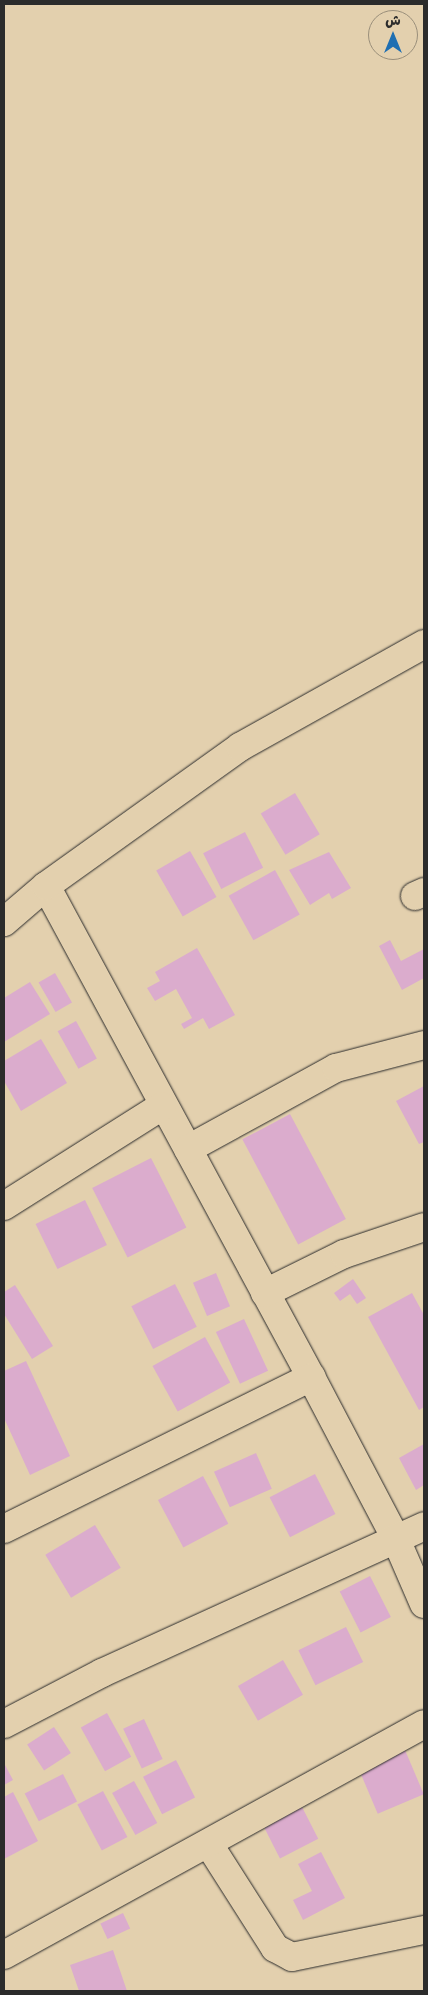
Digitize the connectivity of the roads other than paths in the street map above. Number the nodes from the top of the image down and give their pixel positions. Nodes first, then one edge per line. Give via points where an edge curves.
1 (424, 644) edge
2 (46, 886) junction
3 (4, 922) edge
4 (424, 1046) edge
5 (162, 1106) junction
6 (188, 1149) junction
7 (4, 1206) edge
8 (424, 1229) edge
9 (265, 1293) junction
10 (311, 1377) junction
11 (424, 1526) edge
12 (4, 1529) edge
13 (395, 1537) junction
14 (424, 1604) edge
15 (4, 1724) edge
16 (424, 1724) edge
17 (210, 1846) junction
18 (424, 1930) edge
19 (4, 1956) edge

1 - 2 street via 240,747
2 - 3 street
2 - 5 street
4 - 6 street via 336,1068
5 - 6 street
5 - 7 street
6 - 9 street
8 - 9 street via 344,1254
9 - 10 street
10 - 12 street
10 - 13 street
11 - 13 street
13 - 14 street
13 - 15 street via 102,1673
16 - 17 street
17 - 18 street via 275,1948 292,1957
17 - 19 street

